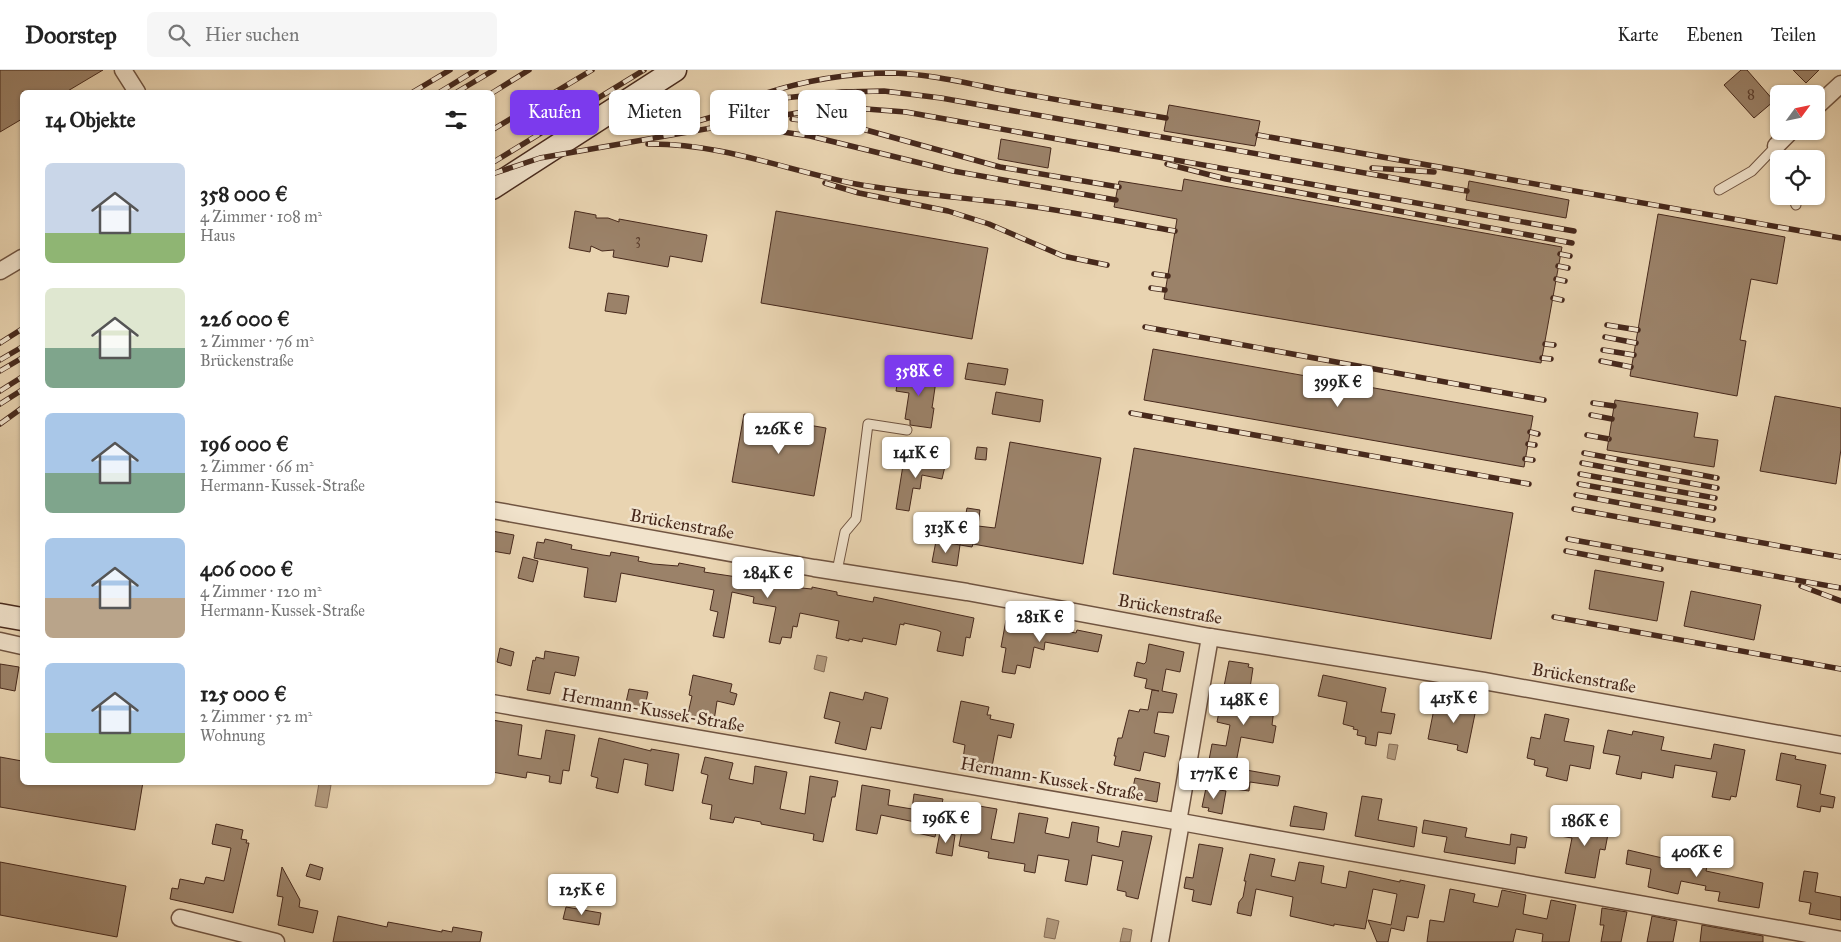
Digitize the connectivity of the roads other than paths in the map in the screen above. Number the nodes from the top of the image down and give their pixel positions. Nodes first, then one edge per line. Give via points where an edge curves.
1 (123, 70) edge
2 (675, 70) edge
3 (1841, 84) edge
4 (136, 90) edge
5 (1825, 99) edge
6 (1770, 158) edge
7 (495, 186) edge
8 (1719, 190) dead end
9 (20, 259) edge
10 (0, 271) edge
11 (907, 430) dead end
12 (495, 511) edge
13 (836, 571) junction
14 (0, 615) edge
15 (20, 619) edge
16 (1210, 637) junction
17 (0, 641) edge
18 (20, 646) edge
19 (495, 704) edge
20 (1841, 745) edge
21 (1180, 822) junction
22 (180, 918) dead end
23 (1841, 940) edge
24 (276, 942) edge
25 (1160, 942) edge

1 - 4 street
2 - 7 street
3 - 5 street
6 - 8 lane
9 - 10 street
11 - 13 lane via 868,424 856,519 845,532
12 - 13 street, Brückenstraße
13 - 16 street, Brückenstraße
14 - 15 street
16 - 20 street, Brückenstraße via 1484,681
16 - 21 street
17 - 18 street
19 - 21 street, Hermann-Kussek-Straße
21 - 23 street, Hermann-Kussek-Straße
21 - 25 street
22 - 24 street

